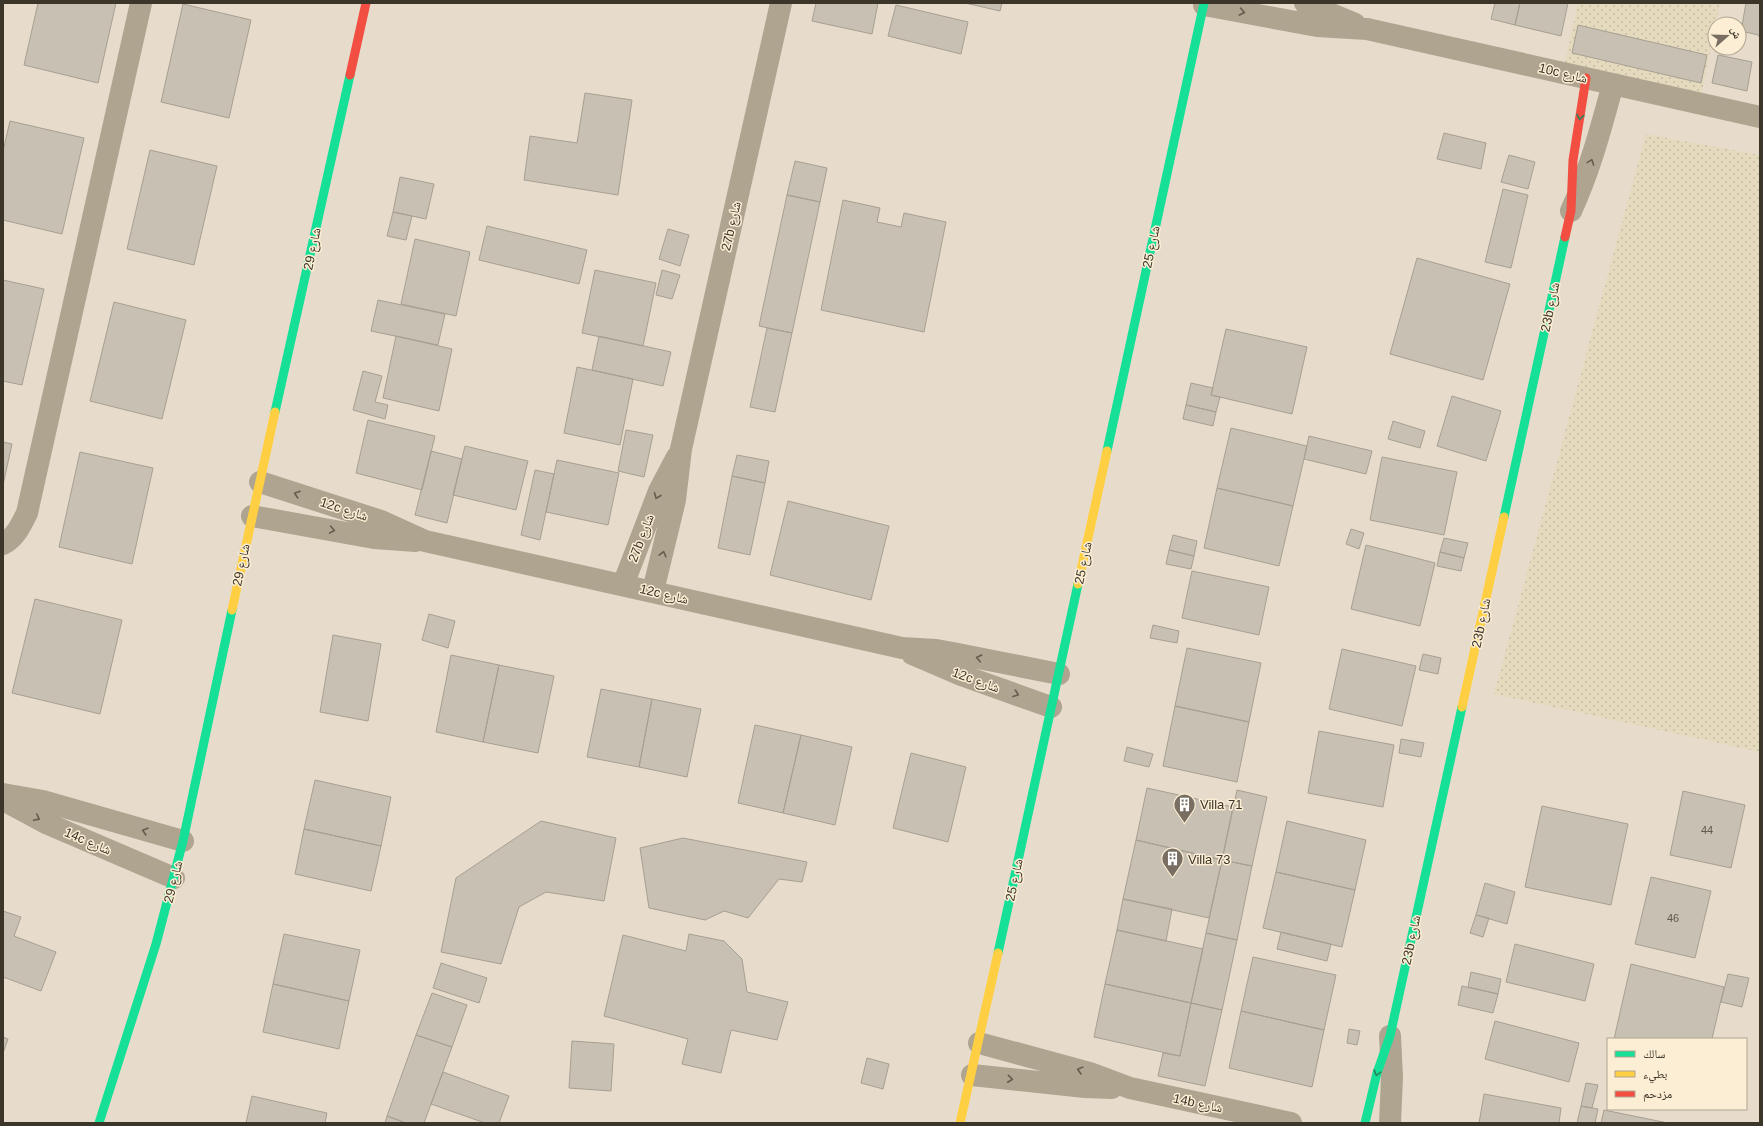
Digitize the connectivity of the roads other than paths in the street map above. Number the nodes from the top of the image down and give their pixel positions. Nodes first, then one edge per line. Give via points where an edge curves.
1 (141, 3) edge
2 (366, 3) edge
3 (781, 3) edge
4 (1305, 3) edge
5 (1204, 4) edge
6 (1367, 29) junction
7 (1586, 78) junction
8 (1614, 84) junction
9 (1760, 117) edge
10 (1571, 211) junction
11 (681, 449) junction
12 (260, 482) junction
13 (252, 516) junction
14 (425, 541) junction
15 (3, 544) edge
16 (623, 585) junction
17 (653, 592) junction
18 (902, 648) junction
19 (1059, 674) junction
20 (1051, 707) junction
21 (3, 794) edge
22 (3, 800) edge
23 (183, 841) junction
24 (174, 878) junction
25 (1390, 1036) junction
26 (979, 1043) junction
27 (972, 1075) junction
28 (1130, 1088) junction
29 (98, 1123) edge
30 (960, 1123) edge
31 (1291, 1123) edge
32 (1365, 1123) edge
33 (1390, 1123) edge

1 - 15 street via 27,513 19,529
2 - 12 street, شارع 29
3 - 11 street, 27b شارع
4 - 6 street, 10c شارع
5 -> 6 street, 10c شارع via 1317,26
5 - 19 street, شارع 25
6 - 7 street, 10c شارع
7 - 8 street, 10c شارع
7 -> 10 street, 23b شارع via 1573,160
8 - 9 street, 10c شارع
10 -> 8 street, 23b شارع via 1594,153
10 - 25 street, 23b شارع
11 -> 16 street, 27b شارع via 659,491
17 -> 11 street, 27b شارع via 675,500
12 - 13 street, شارع 29
14 -> 12 street, 12c شارع via 381,521
13 -> 14 street, 12c شارع via 374,538
13 - 23 street, شارع 29
14 - 16 street, 12c شارع
16 - 17 street, 12c شارع
17 - 18 street, 12c شارع
19 -> 18 street, 12c شارع via 936,650
18 -> 20 street, 12c شارع via 950,671
19 - 20 street, شارع 25
20 - 26 street, شارع 25
23 -> 21 street, 14c شارع via 43,801
22 -> 24 street, 14c شارع via 48,824
23 - 24 street, شارع 29
24 - 29 street, شارع 29 via 156,944
25 -> 32 street, 23b شارع via 1377,1073
25 - 33 street, 23b شارع
26 - 27 street, شارع 25
28 -> 26 street, 14b شارع via 1090,1073
27 -> 28 street, 14b شارع via 1085,1087
27 - 30 street, شارع 25
28 - 31 street, 14b شارع

